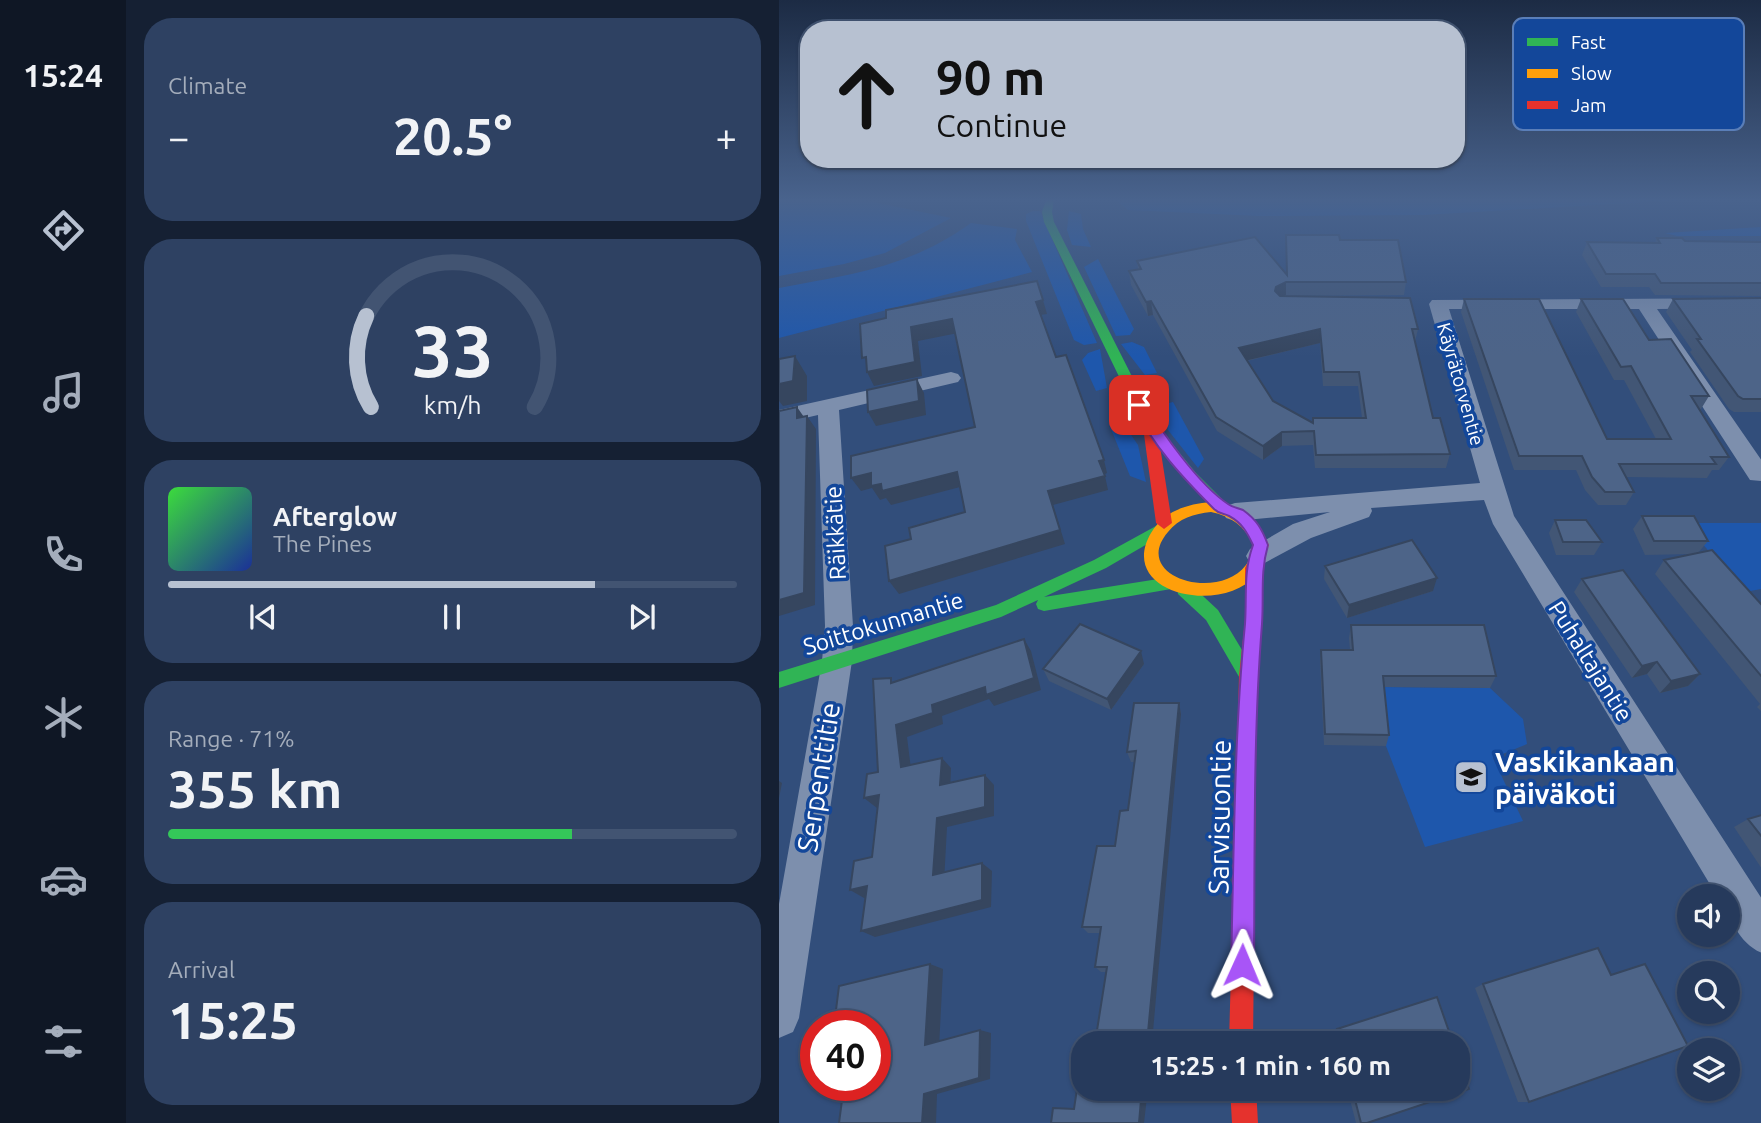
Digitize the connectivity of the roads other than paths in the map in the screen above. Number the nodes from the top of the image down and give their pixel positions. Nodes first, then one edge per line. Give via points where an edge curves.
1 (1066, 252) edge
2 (1643, 303) junction
3 (1761, 303) edge
4 (951, 378) dead end
5 (828, 405) junction
6 (779, 417) edge
7 (1149, 426) junction
8 (1758, 474) dead end
9 (1492, 491) junction
10 (1404, 496) junction
11 (1229, 511) junction
12 (1160, 528) junction
13 (1256, 562) junction
14 (1177, 586) junction
15 (1001, 610) junction
16 (837, 661) junction
17 (1248, 676) junction
18 (779, 680) edge
19 (1761, 934) edge
20 (779, 1018) edge
21 (1241, 1031) edge
22 (1244, 1101) edge
23 (1246, 1123) edge

1 - 7 street
2 - 3 street, Käyrätorventie
2 - 8 street
2 - 9 street, Käyrätorventie via 1432,304
4 - 5 street
5 - 6 street
5 - 16 street, Räikkätie
7 - 11 street via 1190,476
7 - 12 street
9 - 10 street
9 - 19 street, Puhaltajantie via 1502,519
10 - 11 street
10 - 13 street via 1302,531
11 - 12 street via 1211,507 1187,511
11 - 13 street via 1245,518 1258,534 1261,545
12 - 14 street via 1152,543 1153,565
12 - 15 street, Soittokunnantie via 1100,564
13 - 14 street via 1231,585 1216,590
13 - 17 street, Sarvisuontie
14 - 15 street, Soittokunnantie
14 - 17 street via 1212,615
15 - 16 street, Soittokunnantie
16 - 18 street, Soittokunnantie
16 - 20 street, Serpenttitie
17 - 21 street, Sarvisuontie
22 - 23 street

